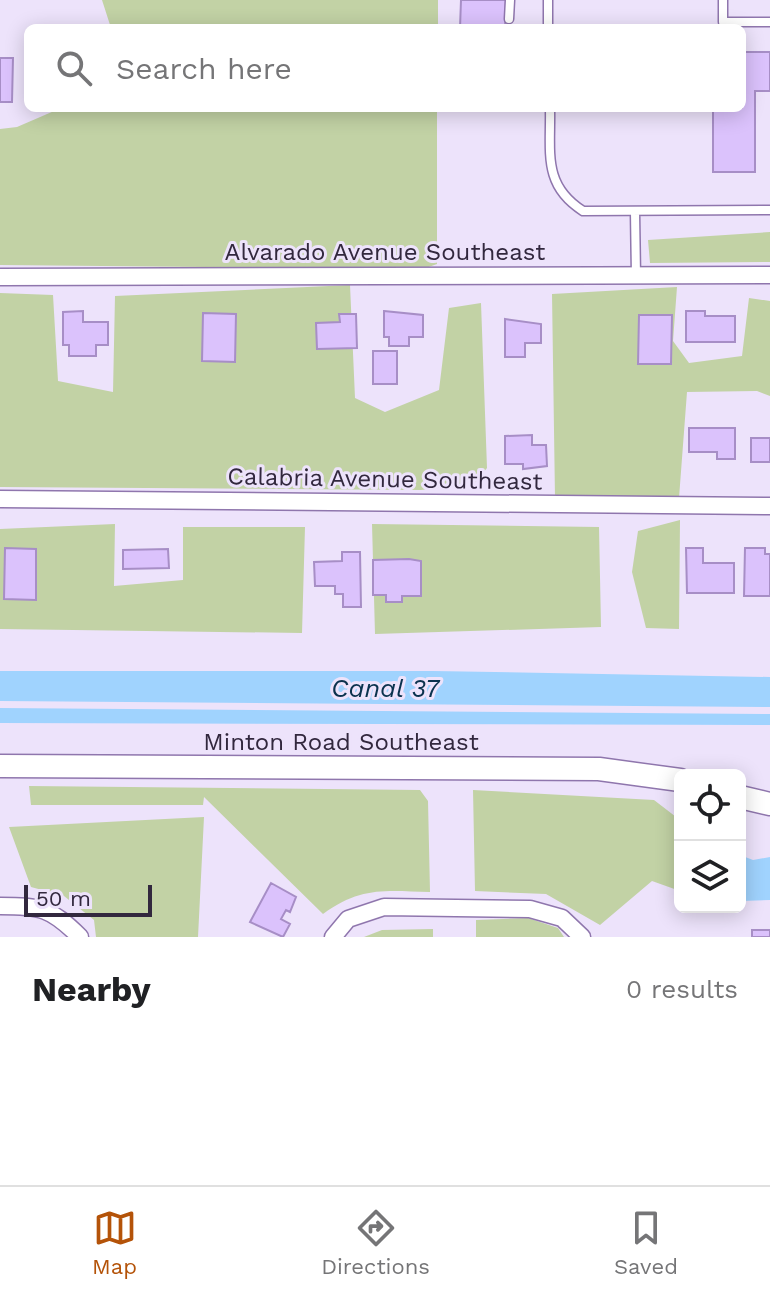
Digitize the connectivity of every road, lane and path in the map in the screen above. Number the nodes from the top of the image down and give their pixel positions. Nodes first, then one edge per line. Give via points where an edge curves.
1 (510, 0) edge
2 (548, 0) edge
3 (723, 0) edge
4 (509, 19) dead end
5 (770, 22) edge
6 (548, 24) edge
7 (550, 112) edge
8 (770, 210) edge
9 (635, 212) junction
10 (770, 275) edge
11 (636, 276) junction
12 (0, 277) edge
13 (0, 499) edge
14 (770, 506) edge
15 (0, 766) edge
16 (674, 779) edge
17 (746, 798) edge
18 (770, 804) edge
19 (0, 906) edge
20 (80, 937) edge
21 (333, 937) edge
22 (582, 937) edge

1 - 4 lane
2 - 6 lane
3 - 5 lane via 723,22
7 - 9 lane via 554,183 564,199 583,211
8 - 9 lane
9 - 11 lane
10 - 11 street, Alvarado Avenue Southeast
11 - 12 street, Alvarado Avenue Southeast
13 - 14 street, Calabria Avenue Southeast
15 - 16 street, Minton Road Southeast via 599,769
17 - 18 street
19 - 20 street via 30,906 57,915
21 - 22 street via 348,919 384,907 530,909 562,918

